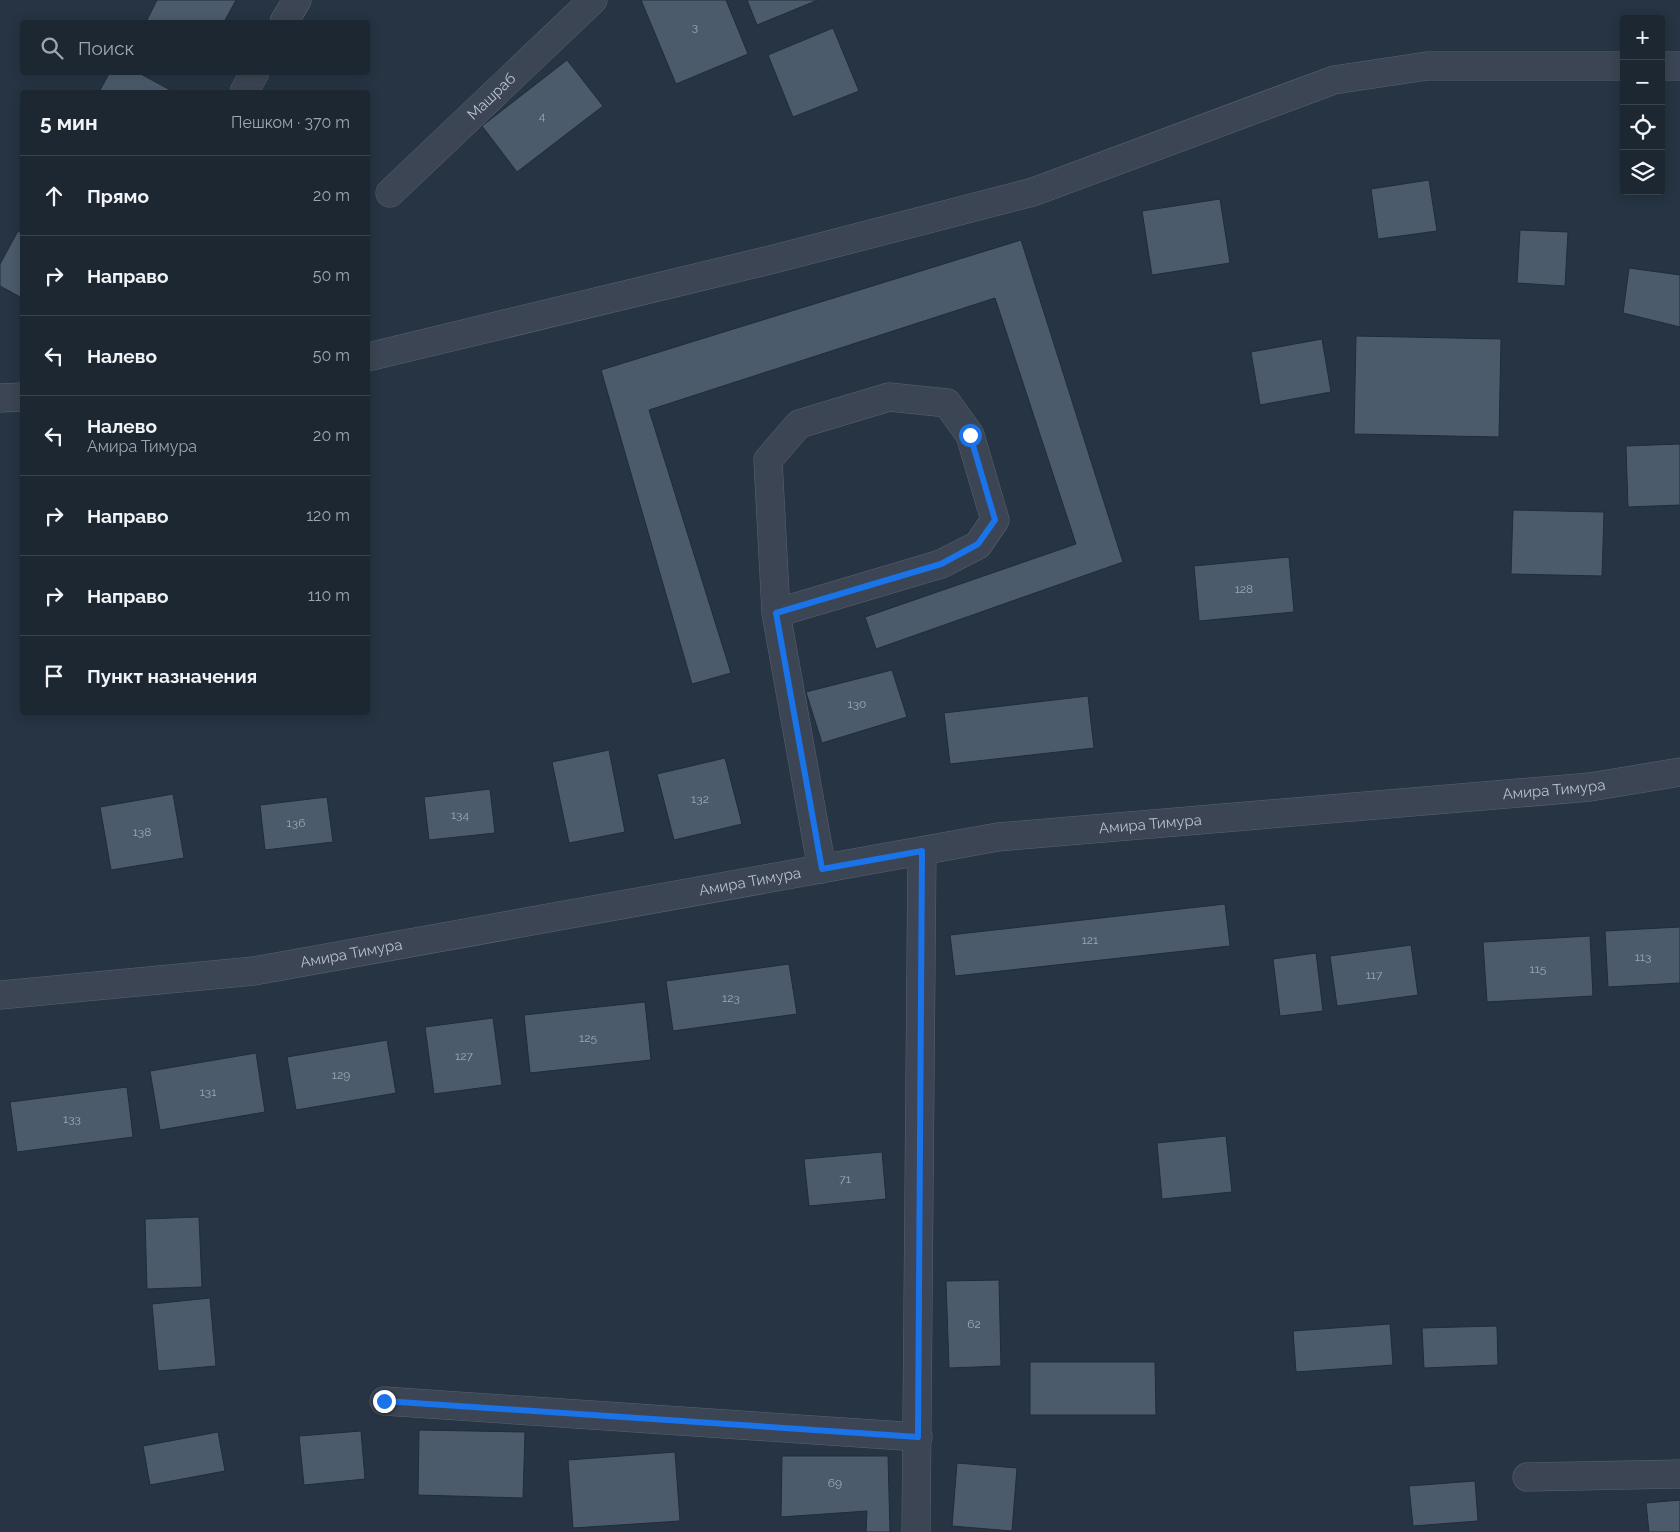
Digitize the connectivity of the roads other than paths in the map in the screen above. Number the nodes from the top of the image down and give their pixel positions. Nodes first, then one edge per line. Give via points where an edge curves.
1 (297, 0) edge
2 (593, 0) edge
3 (285, 20) edge
4 (1620, 66) edge
5 (1665, 66) edge
6 (1680, 66) edge
7 (253, 75) edge
8 (245, 90) edge
9 (390, 193) dead end
10 (370, 357) edge
11 (20, 397) edge
12 (0, 398) edge
13 (776, 613) junction
14 (1680, 772) edge
15 (922, 851) junction
16 (822, 869) junction
17 (0, 995) edge
18 (384, 1401) dead end
19 (918, 1437) junction
20 (1680, 1474) edge
21 (1527, 1478) dead end
22 (916, 1532) edge

1 - 3 street
2 - 9 street, Машраб
4 - 10 street via 1427,66 1334,80 1033,192 770,260
5 - 6 street
7 - 8 street
11 - 12 street
13 - 13 street via 768,460 799,424 889,397 947,403 970,435 995,520 978,544 941,564
13 - 16 street
14 - 15 street, Амира Тимура via 1590,788 998,837
15 - 16 street, Амира Тимура
15 - 19 street
16 - 17 street, Амира Тимура via 254,971
18 - 19 street
19 - 22 street
20 - 21 street

